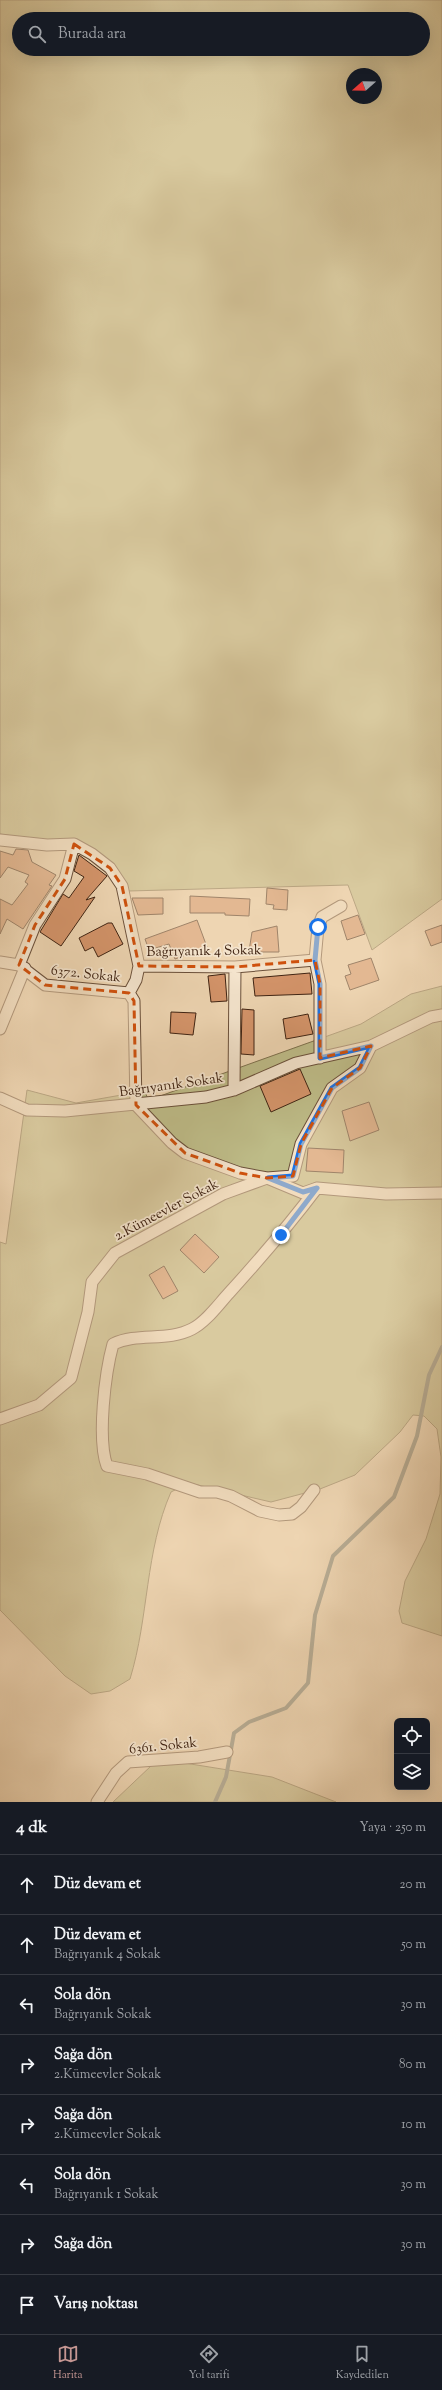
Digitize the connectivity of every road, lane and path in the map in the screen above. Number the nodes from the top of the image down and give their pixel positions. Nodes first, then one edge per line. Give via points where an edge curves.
1 (0, 840) edge
2 (74, 844) junction
3 (341, 906) dead end
4 (315, 960) junction
5 (0, 962) edge
6 (22, 966) junction
7 (139, 966) junction
8 (235, 967) junction
9 (129, 993) junction
10 (442, 1015) edge
11 (0, 1029) edge
12 (371, 1046) junction
13 (320, 1058) junction
14 (234, 1090) junction
15 (0, 1098) edge
16 (136, 1105) junction
17 (268, 1178) junction
18 (317, 1188) junction
19 (442, 1193) edge
20 (0, 1419) edge
21 (314, 1490) dead end
22 (227, 1752) dead end
23 (97, 1802) edge

1 - 2 street via 47,845
2 - 6 street via 65,879 35,925
2 - 7 street via 110,868 122,886
3 - 4 street via 322,917 318,927
4 - 8 street, Bağrıyanık 4 Sokak
4 - 13 street via 320,984
5 - 6 street
6 - 9 street, 6372. Sokak via 45,985
6 - 11 street
7 - 8 street, Bağrıyanık 4 Sokak
7 - 9 street via 136,980
8 - 14 street
9 - 16 street via 134,1001
10 - 12 street, Bağrıyanık Sokak via 431,1017
12 - 13 street, Bağrıyanık Sokak
12 - 17 street, 2.Kümeevler Sokak via 360,1068 332,1088 301,1144 293,1176
13 - 14 street, Bağrıyanık Sokak via 296,1063
14 - 16 street, Bağrıyanık Sokak via 206,1097
15 - 16 street, Bağrıyanık Sokak via 27,1110 65,1111
16 - 17 street via 185,1153 240,1173
17 - 18 street via 303,1192
17 - 20 street, 2.Kümeevler Sokak via 222,1194 115,1253 92,1282 88,1312 70,1378 39,1406
18 - 19 street via 386,1194
18 - 21 street via 271,1247 212,1312 193,1328 174,1336 123,1339 113,1344 107,1366 104,1407 104,1458 107,1466 147,1474 200,1492 217,1492 260,1511 279,1515 292,1514
22 - 23 street, 6361. Sokak via 198,1757 128,1762 116,1774

